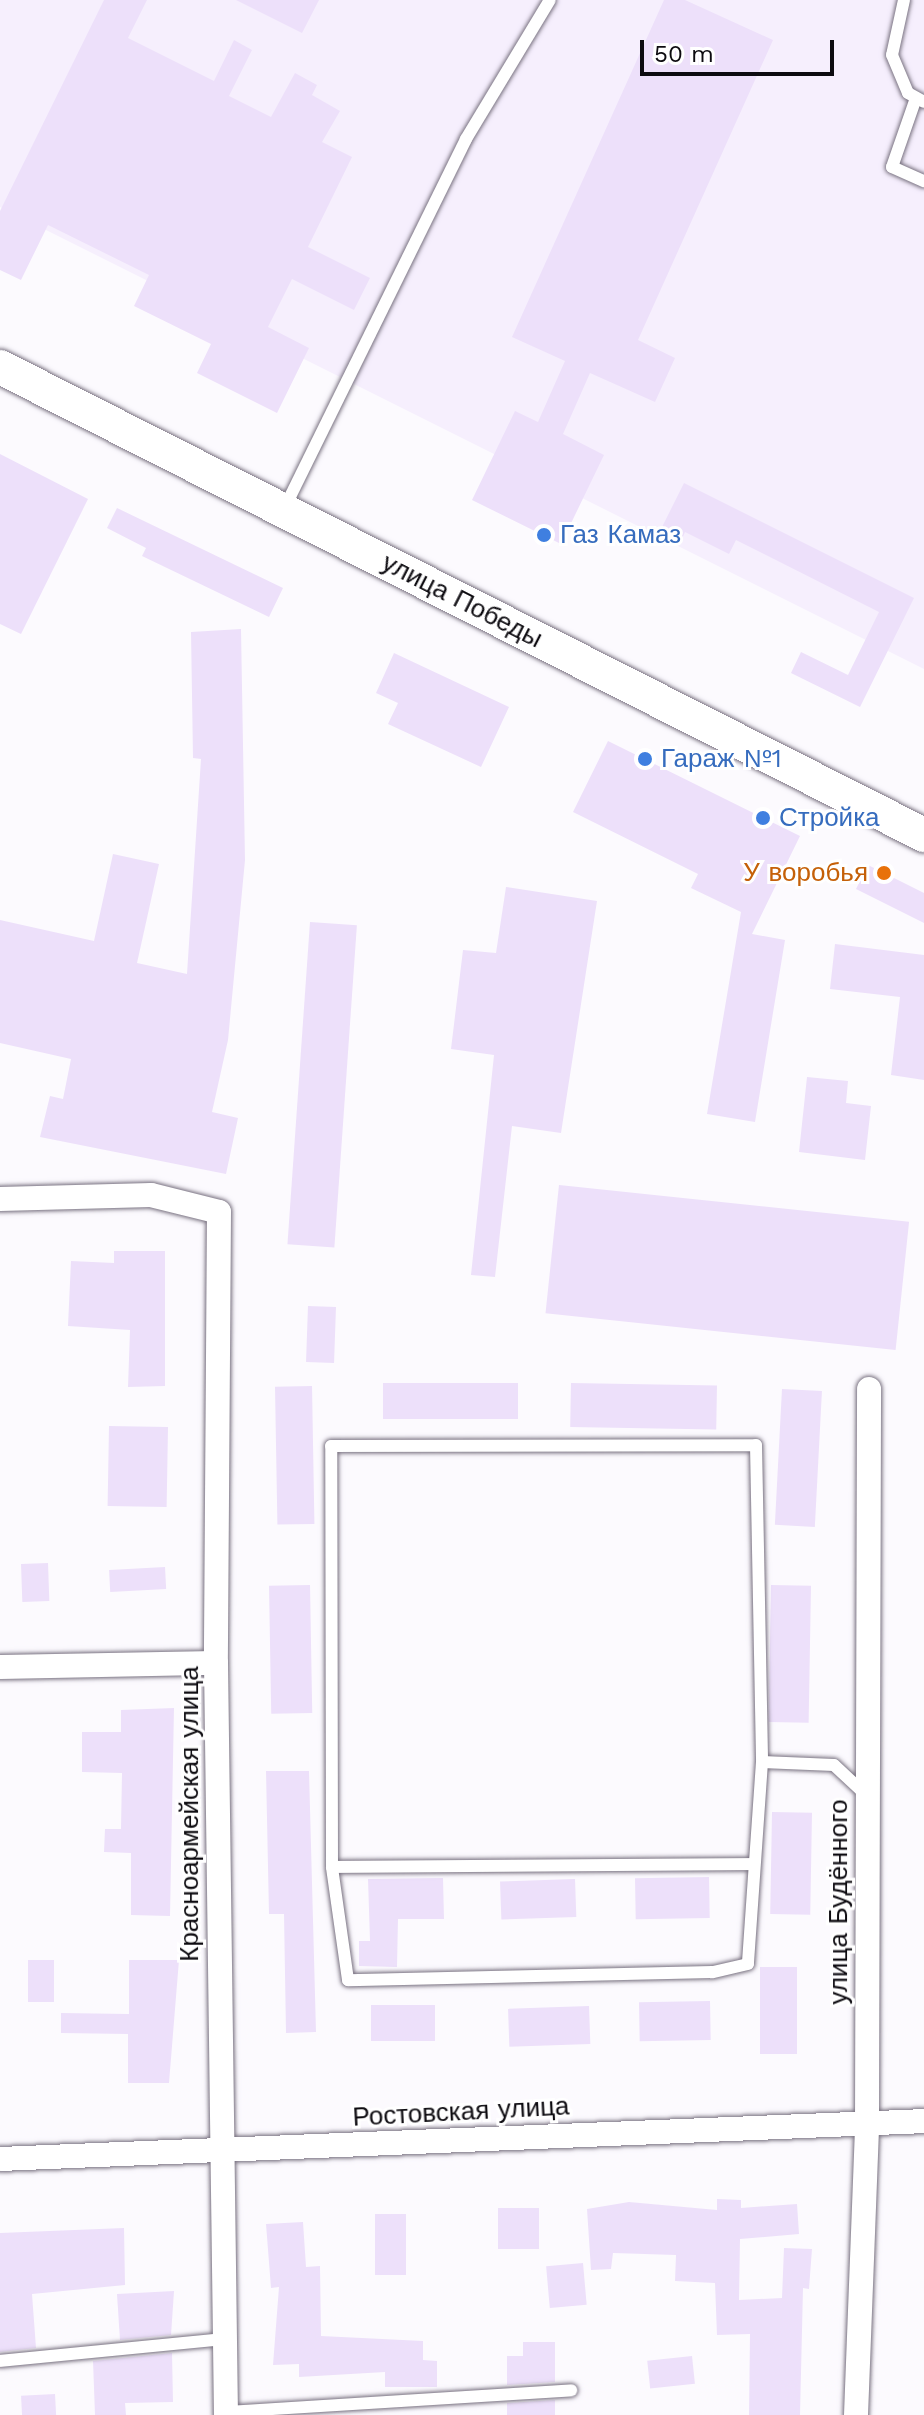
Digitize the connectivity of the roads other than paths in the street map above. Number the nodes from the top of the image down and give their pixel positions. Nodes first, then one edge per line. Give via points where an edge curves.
1 (550, 0) edge
2 (904, 0) edge
3 (920, 100) edge
4 (924, 181) edge
5 (0, 367) edge
6 (283, 510) junction
7 (924, 835) edge
8 (0, 1199) edge
9 (869, 1389) dead end
10 (216, 1663) junction
11 (0, 1667) edge
12 (762, 1762) junction
13 (868, 1796) junction
14 (754, 1864) junction
15 (332, 1867) junction
16 (924, 2121) edge
17 (867, 2122) junction
18 (220, 2151) junction
19 (0, 2159) edge
20 (226, 2339) junction
21 (0, 2361) edge
22 (571, 2390) dead end
23 (226, 2414) edge
24 (856, 2415) edge

1 - 6 lane via 466,139
2 - 3 lane via 892,55
3 - 4 lane via 892,167
5 - 6 street, улица Победы
6 - 7 street, улица Победы
8 - 10 street, Красноармейская улица via 151,1195 219,1212
9 - 13 street, улица Будённого
10 - 11 street
10 - 18 street, Красноармейская улица
12 - 13 lane via 834,1765
12 - 14 lane
12 - 15 lane via 756,1445 331,1446
13 - 17 street, улица Будённого
14 - 15 lane
14 - 15 lane via 748,1964 712,1972 348,1980
16 - 17 street, Ростовская улица
17 - 18 street, Ростовская улица
17 - 24 street, улица Будённого
18 - 19 street, Ростовская улица
18 - 20 street, Красноармейская улица
20 - 21 lane
20 - 23 street, Красноармейская улица
22 - 23 lane

